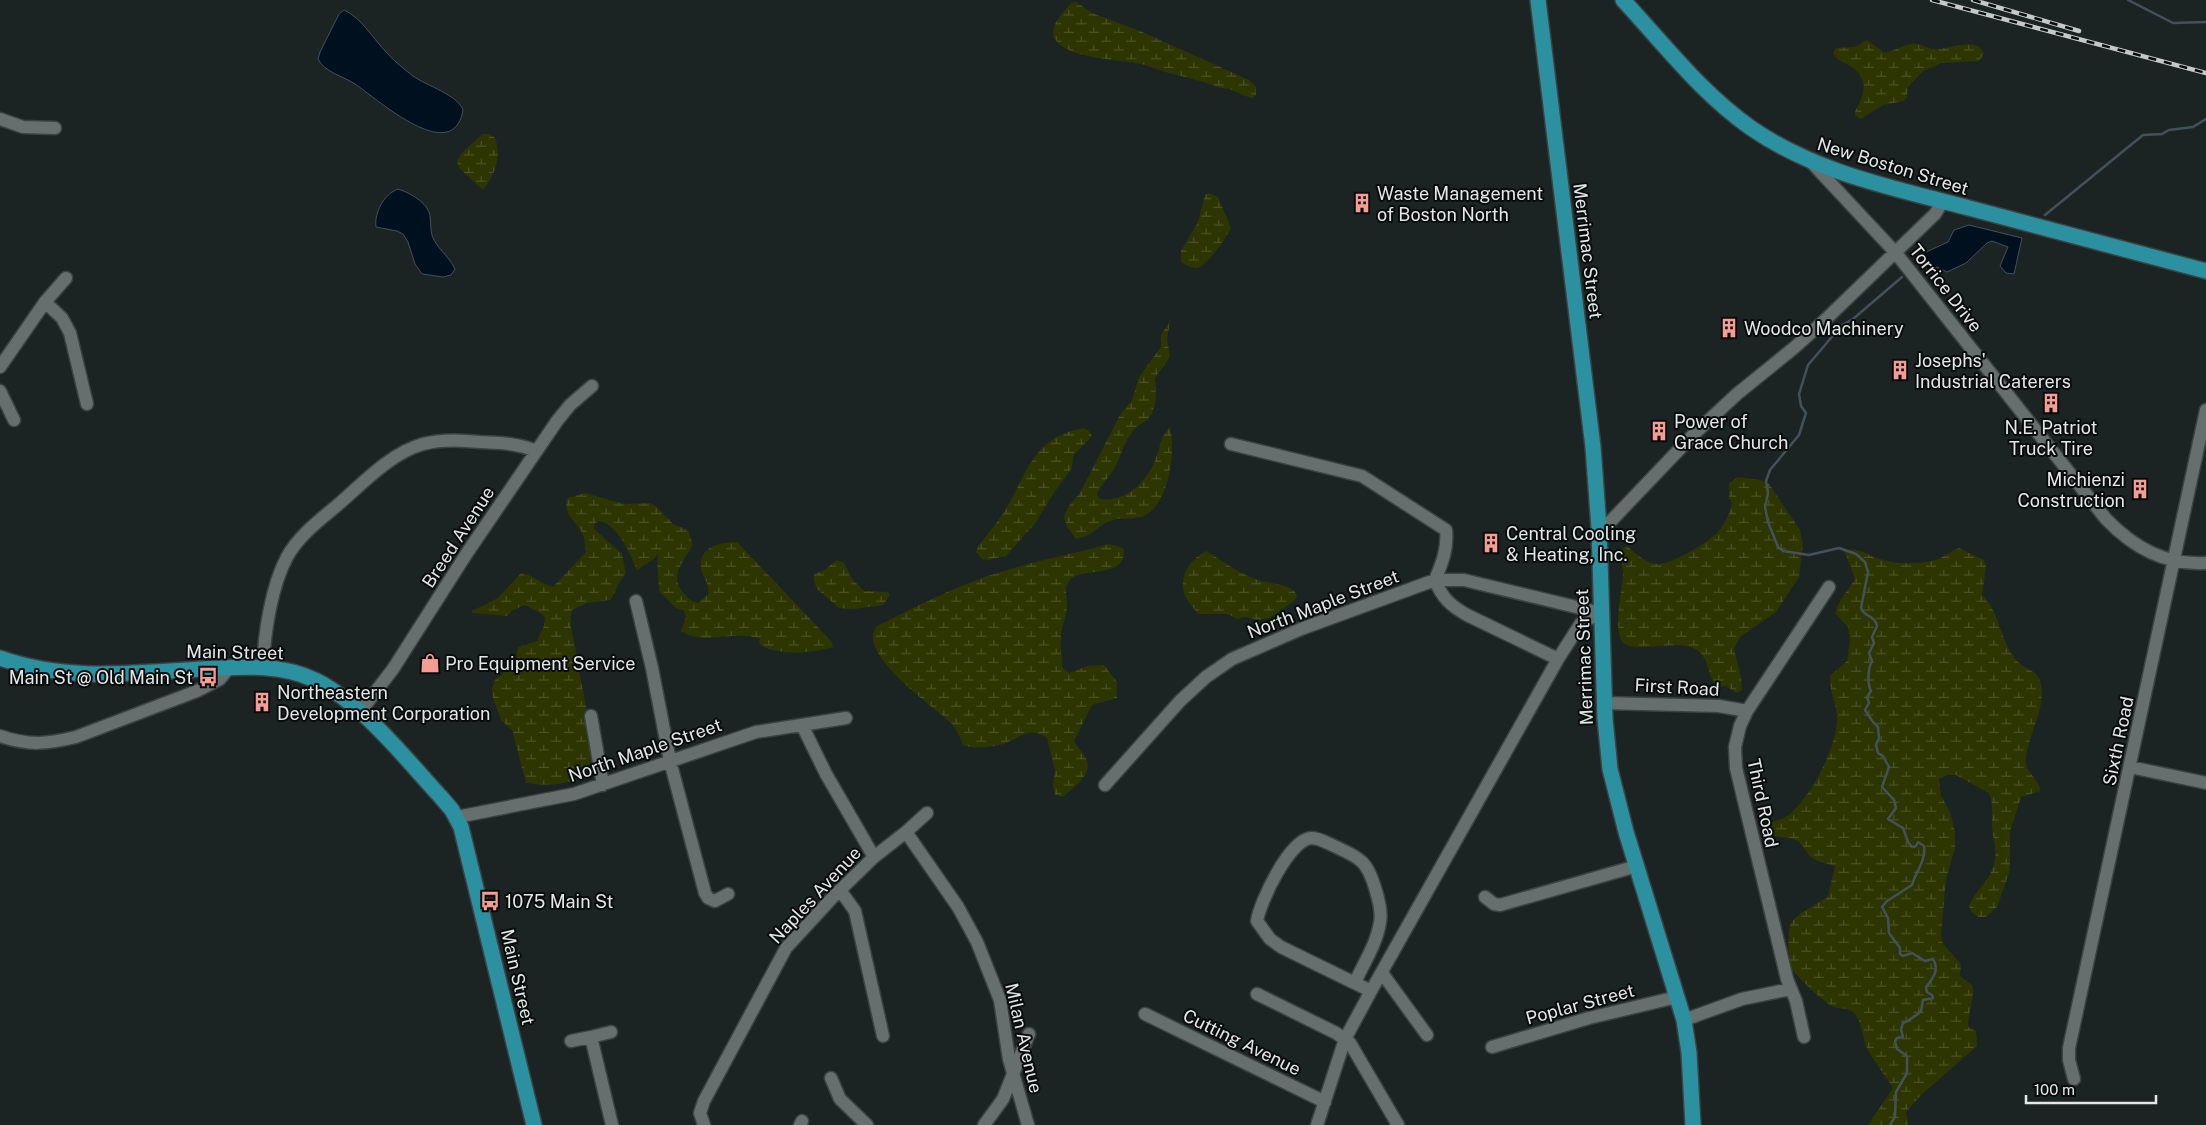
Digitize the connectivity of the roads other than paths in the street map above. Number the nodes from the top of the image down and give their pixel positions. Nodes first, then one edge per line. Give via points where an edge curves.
1 (1538, 0) edge
2 (1623, 0) edge
3 (0, 119) edge
4 (56, 128) dead end
5 (1811, 162) junction
6 (1943, 202) junction
7 (1895, 252) junction
8 (2206, 271) edge
9 (66, 278) dead end
10 (45, 302) junction
11 (0, 367) edge
12 (592, 386) dead end
13 (0, 391) edge
14 (87, 404) dead end
15 (2206, 410) edge
16 (14, 420) dead end
17 (1231, 444) dead end
18 (536, 451) junction
19 (1599, 528) junction
20 (2174, 561) junction
21 (2206, 563) edge
22 (1435, 580) junction
23 (1829, 587) dead end
24 (636, 601) dead end
25 (1601, 613) junction
26 (0, 658) edge
27 (1558, 659) junction
28 (229, 668) junction
29 (263, 668) junction
30 (1604, 703) junction
31 (1747, 711) junction
32 (360, 712) junction
33 (591, 716) dead end
34 (846, 718) dead end
35 (802, 725) junction
36 (0, 736) edge
37 (670, 760) junction
38 (2130, 767) junction
39 (2206, 783) edge
40 (603, 785) junction
41 (1105, 785) dead end
42 (927, 813) dead end
43 (457, 817) junction
44 (906, 832) junction
45 (874, 857) junction
46 (1637, 866) junction
47 (840, 890) junction
48 (728, 894) dead end
49 (1485, 898) dead end
50 (1382, 973) junction
51 (1355, 982) junction
52 (1791, 989) junction
53 (1371, 990) junction
54 (1257, 994) dead end
55 (1677, 997) junction
56 (1145, 1014) dead end
57 (1684, 1020) junction
58 (611, 1032) dead end
59 (1029, 1034) dead end
60 (1427, 1035) dead end
61 (883, 1036) dead end
62 (591, 1037) junction
63 (1804, 1037) dead end
64 (1345, 1039) junction
65 (571, 1041) dead end
66 (1492, 1047) dead end
67 (1013, 1075) junction
68 (831, 1078) dead end
69 (2074, 1079) dead end
70 (1325, 1102) junction
71 (534, 1125) edge
72 (612, 1125) edge
73 (704, 1125) edge
74 (866, 1125) edge
75 (984, 1125) edge
76 (1028, 1125) edge
77 (1317, 1125) edge
78 (1398, 1125) edge
79 (1692, 1125) edge

1 - 19 main road, Merrimac Street via 1592,440
2 - 5 main road, New Boston Street via 1691,75 1733,114 1772,141
3 - 4 street via 23,127
5 - 6 main road, New Boston Street
5 - 7 street, Torrice Drive
6 - 7 street via 1938,211
6 - 8 main road, New Boston Street
7 - 19 street via 1795,348 1702,426 1609,523
7 - 20 street, Torrice Drive via 2095,508 2135,544 2156,556
9 - 10 street
10 - 11 street
10 - 14 street via 62,318 70,333
12 - 18 street, Breed Avenue via 567,409
13 - 16 street
15 - 20 street, Sixth Road
17 - 22 street via 1362,476 1446,530 1445,554
18 - 29 street via 518,444 454,441 423,444 366,479 309,529 283,565 268,620
18 - 32 street, Breed Avenue via 394,669
19 - 25 main road, Merrimac Street
20 - 21 street, Torrice Drive
20 - 38 street, Sixth Road
22 - 25 street, North Maple Street via 1464,580
22 - 27 street via 1440,592 1456,609
22 - 41 street, North Maple Street via 1301,629 1232,659 1180,701
23 - 31 street, Third Road
24 - 37 street
25 - 27 street via 1581,623
25 - 30 main road, Merrimac Street
26 - 28 main road, Main Street via 33,668 78,675
27 - 50 street
28 - 29 main road, Main Street
28 - 36 street via 220,679 197,691 76,737 29,744
29 - 32 main road, Main Street via 288,670 315,680
30 - 31 street, First Road via 1719,706
30 - 46 main road, Merrimac Street via 1611,775
31 - 52 street, Third Road via 1735,747 1736,768
32 - 43 main road, Main Street
33 - 40 street
34 - 35 street, North Maple Street
35 - 37 street, North Maple Street via 756,732
35 - 45 street
37 - 40 street, North Maple Street
37 - 48 street via 705,893 715,901
38 - 39 street
38 - 69 street, Sixth Road via 2069,1048
40 - 43 street, North Maple Street via 552,799
42 - 44 street, Naples Avenue
43 - 71 main road, Main Street via 466,839
44 - 45 street, Naples Avenue
44 - 67 street, Milan Avenue via 958,907 977,942 1002,1006
45 - 47 street, Naples Avenue
46 - 49 street via 1500,905
46 - 55 main road, Merrimac Street
47 - 61 street via 856,915
47 - 73 street, Naples Avenue via 792,941 778,961 704,1100 700,1112
50 - 53 street
50 - 60 street
51 - 51 street via 1281,947 1270,939 1257,921 1259,908 1289,854 1305,840 1320,839 1352,855 1369,872 1380,910 1380,923
51 - 53 street
52 - 57 street via 1742,999
52 - 63 street, Third Road
53 - 64 street
54 - 64 street
55 - 57 main road, Merrimac Street
55 - 66 street, Poplar Street via 1589,1018
56 - 70 street, Cutting Avenue
57 - 79 main road, Merrimac Street
58 - 62 street
59 - 67 street
62 - 65 street
62 - 72 street
64 - 70 street
64 - 78 street via 1357,1051
67 - 75 street via 1003,1099
67 - 76 street, Milan Avenue
68 - 74 street via 840,1099
70 - 77 street

